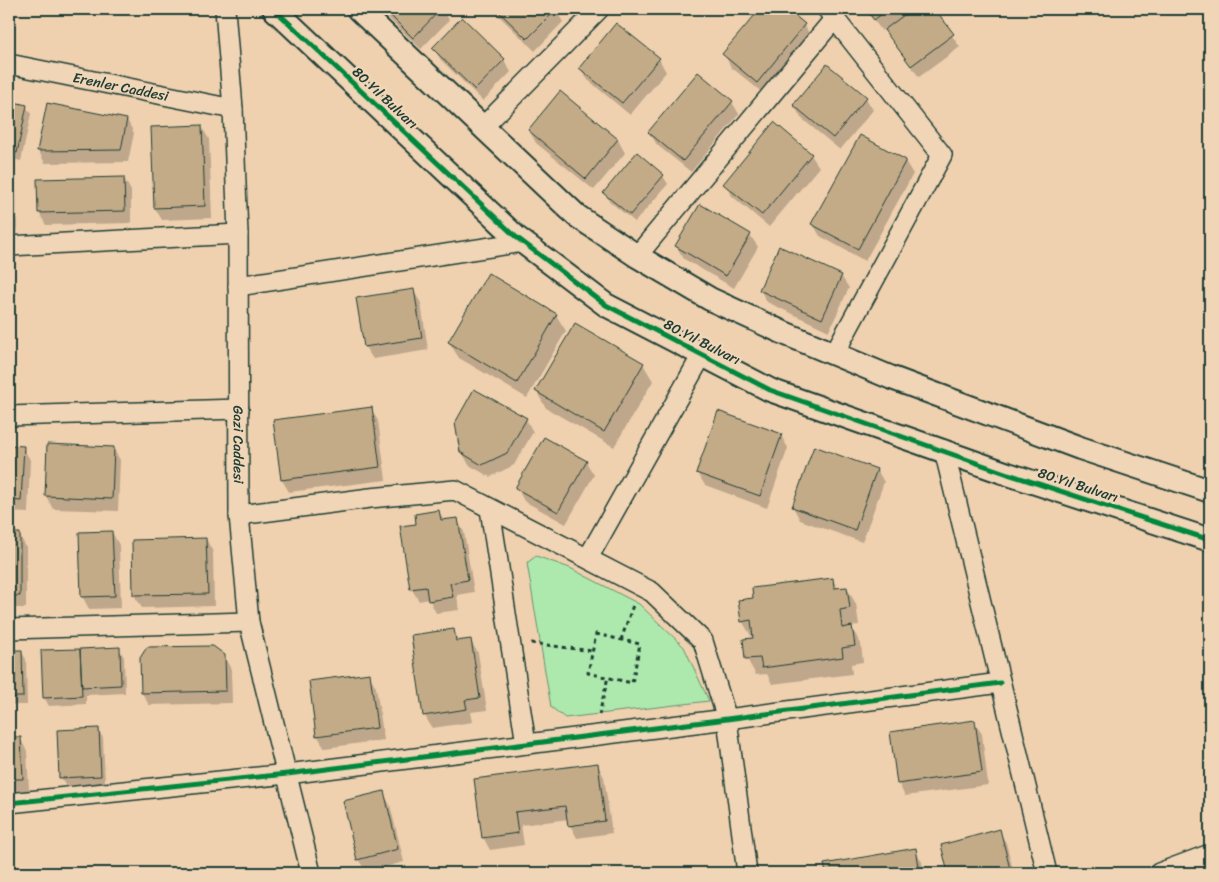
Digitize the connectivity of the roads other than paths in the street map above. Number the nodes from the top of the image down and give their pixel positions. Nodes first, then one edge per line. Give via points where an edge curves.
1 (226, 9) edge
2 (274, 9) edge
3 (358, 9) edge
4 (598, 9) edge
5 (831, 13) edge
6 (9, 64) edge
7 (233, 109) junction
8 (483, 127) junction
9 (238, 234) junction
10 (523, 242) junction
11 (9, 246) edge
12 (637, 256) junction
13 (238, 286) junction
14 (834, 354) junction
15 (702, 355) junction
16 (239, 409) junction
17 (9, 416) edge
18 (944, 450) junction
19 (1210, 491) edge
20 (490, 509) junction
21 (239, 515) junction
22 (1210, 540) edge
23 (588, 558) junction
24 (249, 622) junction
25 (9, 629) edge
26 (1000, 683) junction
27 (728, 719) junction
28 (526, 744) junction
29 (287, 774) junction
30 (9, 803) edge
31 (1210, 854) edge
32 (311, 873) edge
33 (747, 873) edge
34 (1047, 873) edge
35 (1159, 873) edge

1 - 7 street, Gazi Caddesi
2 - 10 street, 80.Yıl Bulvarı
3 - 8 street
4 - 8 street
5 - 12 street
5 - 14 street via 942,155
6 - 7 street, Erenler Caddesi
7 - 9 street, Gazi Caddesi
8 - 12 street via 576,216
9 - 11 street
9 - 13 street, Gazi Caddesi
10 - 13 street
10 - 15 street, 80.Yıl Bulvarı via 606,305
12 - 14 street via 710,299
13 - 16 street, Gazi Caddesi
14 - 19 street via 1080,448
15 - 18 street, 80.Yıl Bulvarı via 770,390
15 - 23 street
16 - 17 street
16 - 21 street, Gazi Caddesi
18 - 22 street, 80.Yıl Bulvarı
18 - 26 street
20 - 21 street via 455,490
20 - 23 street
20 - 28 street
21 - 24 street, Gazi Caddesi
23 - 27 street via 652,592 703,641
24 - 25 street
24 - 29 street, Gazi Caddesi
26 - 27 street
26 - 34 street
27 - 28 street
27 - 33 street
28 - 29 street
29 - 30 street
29 - 32 street, Gazi Caddesi
31 - 35 street

